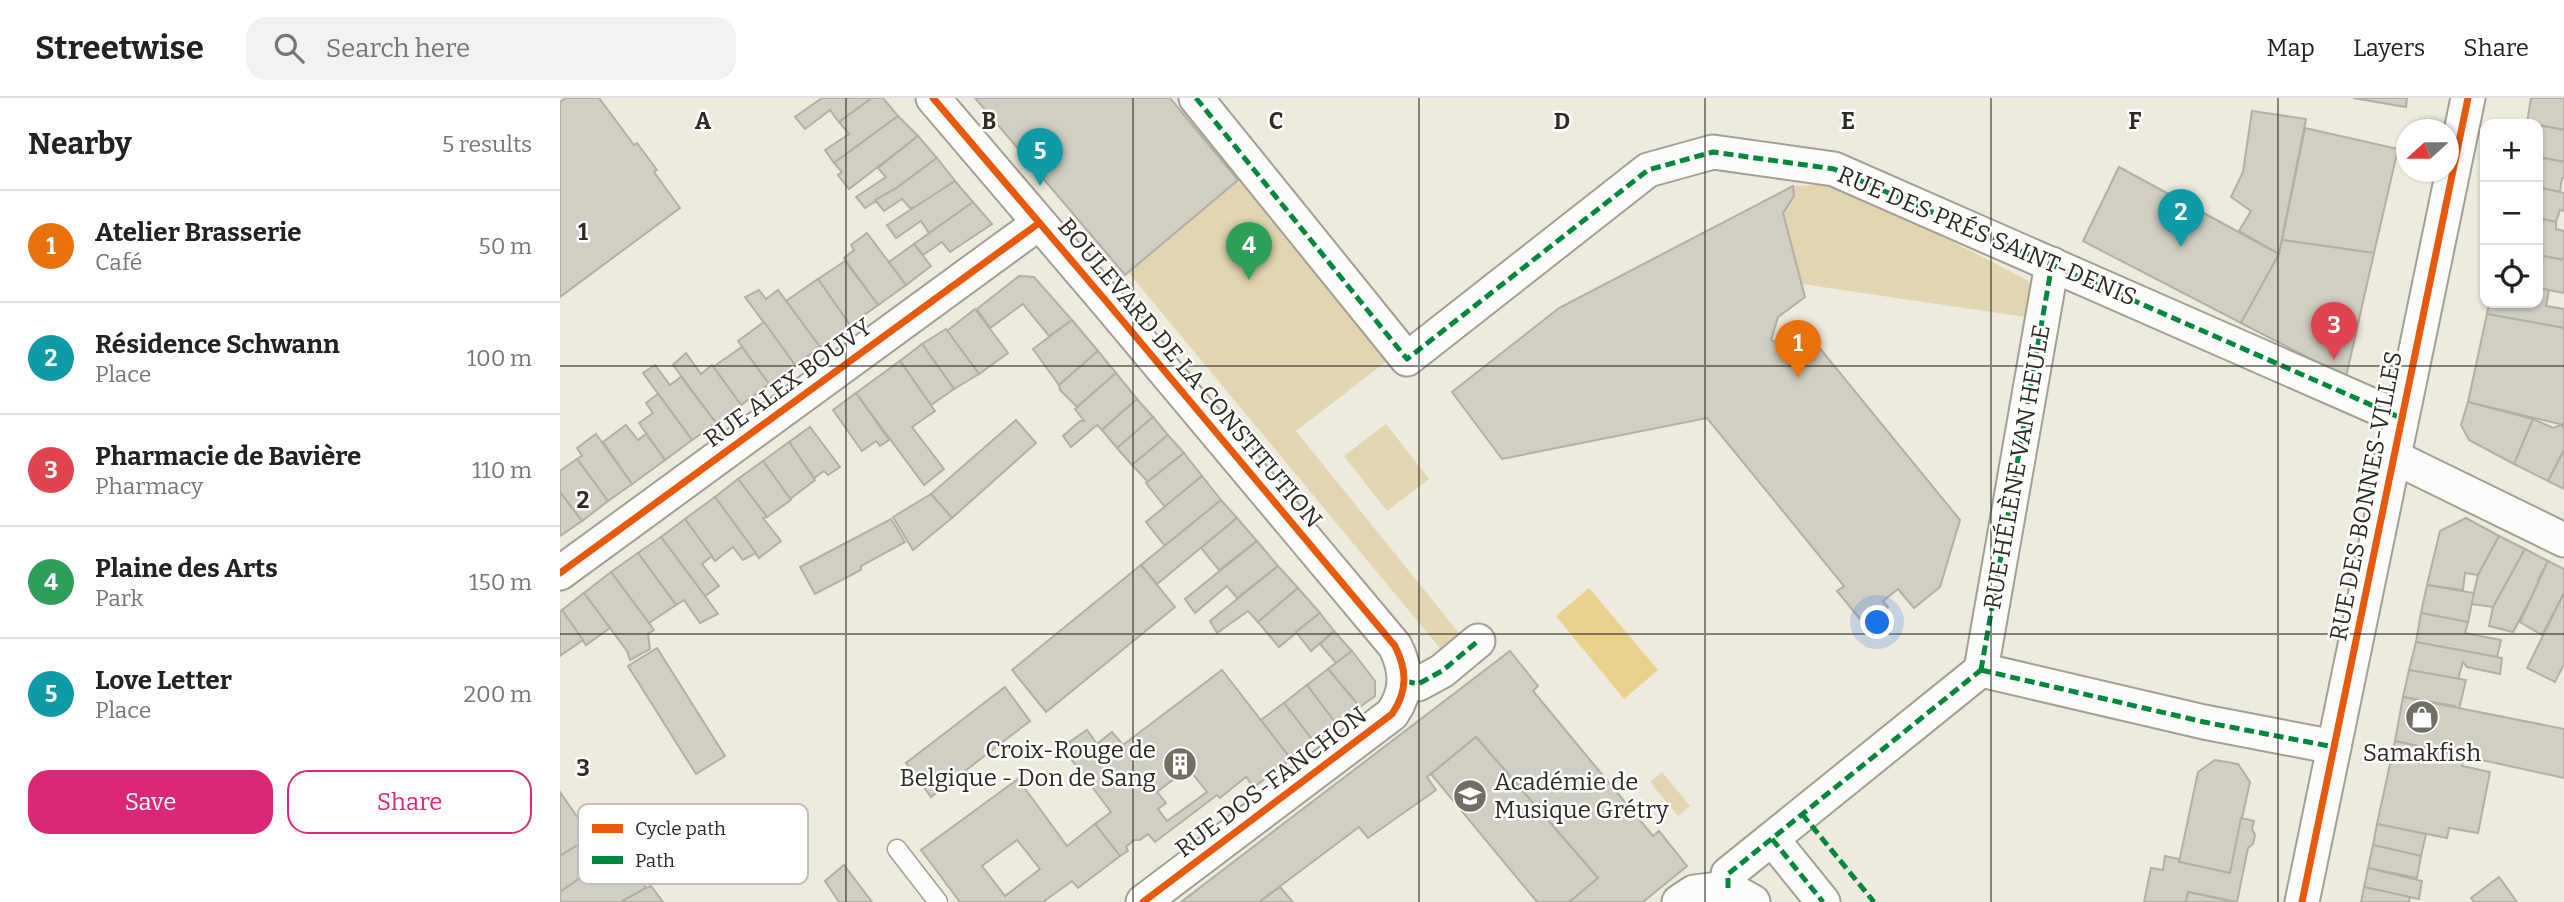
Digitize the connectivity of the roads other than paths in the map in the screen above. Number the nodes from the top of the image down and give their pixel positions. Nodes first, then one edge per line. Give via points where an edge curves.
1 (933, 98) edge
2 (1196, 98) edge
3 (2468, 98) edge
4 (1040, 223) junction
5 (2052, 264) junction
6 (2401, 418) junction
7 (2392, 456) junction
8 (2564, 540) edge
9 (560, 573) edge
10 (1478, 641) dead end
11 (1981, 670) junction
12 (1405, 681) junction
13 (2334, 747) junction
14 (1772, 839) junction
15 (897, 849) dead end
16 (1741, 895) edge
17 (938, 902) edge
18 (1143, 902) edge
19 (1679, 902) edge
20 (1823, 902) edge
21 (2302, 902) edge

1 - 4 street, BOULEVARD DE LA CONSTITUTION
2 - 5 street, RUE DES PRÉS SAINT-DENIS via 1408,359 1648,170 1713,152 1834,169
3 - 6 street, RUE DES BONNES-VILLES
4 - 9 street, RUE ALEX BOUVY
4 - 12 street, BOULEVARD DE LA CONSTITUTION via 1395,646
5 - 6 street, RUE DES PRÉS SAINT-DENIS
5 - 11 street, RUE HÉLÈNE VAN HEULE
6 - 7 street, RUE DES BONNES-VILLES
7 - 8 street
7 - 13 street, RUE DES BONNES-VILLES
10 - 12 street via 1419,684
11 - 13 street
11 - 14 street
12 - 18 street, RUE DOS-FANCHON via 1392,714
13 - 21 street, RUE DES BONNES-VILLES
14 - 16 street via 1728,874
14 - 20 street
15 - 17 lane
16 - 19 street via 1694,892

